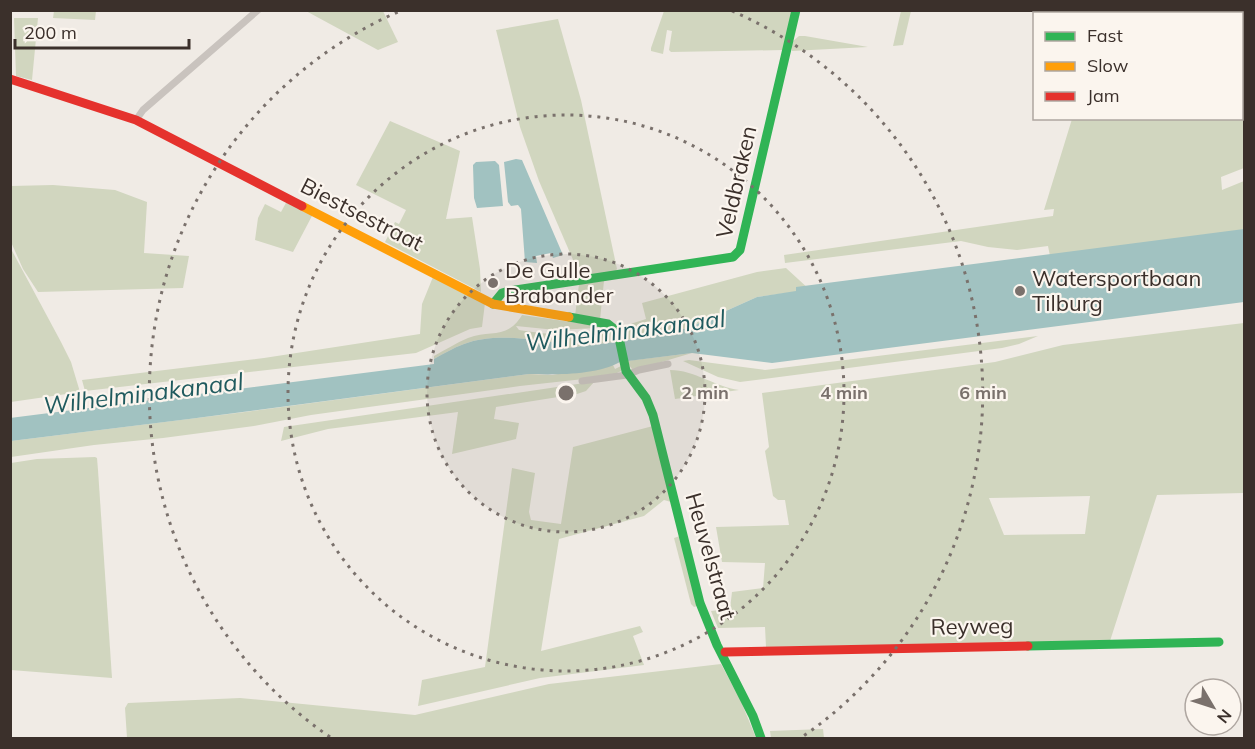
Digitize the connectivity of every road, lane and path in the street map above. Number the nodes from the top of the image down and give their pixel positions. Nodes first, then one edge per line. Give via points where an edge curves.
1 (258, 10) edge
2 (796, 10) edge
3 (10, 79) edge
4 (136, 120) junction
5 (493, 304) junction
6 (668, 364) dead end
7 (625, 370) junction
8 (582, 381) dead end
9 (1219, 642) dead end
10 (725, 652) dead end
11 (761, 738) edge

1 - 4 street
2 - 5 street, Veldbraken via 738,254 509,291
3 - 4 street, Biestsestraat
4 - 5 street, Biestsestraat
5 - 7 street, Biestsestraat via 608,324 620,336
6 - 7 street
7 - 8 street
7 - 11 street, Heuvelstraat via 652,412 700,603
9 - 10 street, Reyweg

